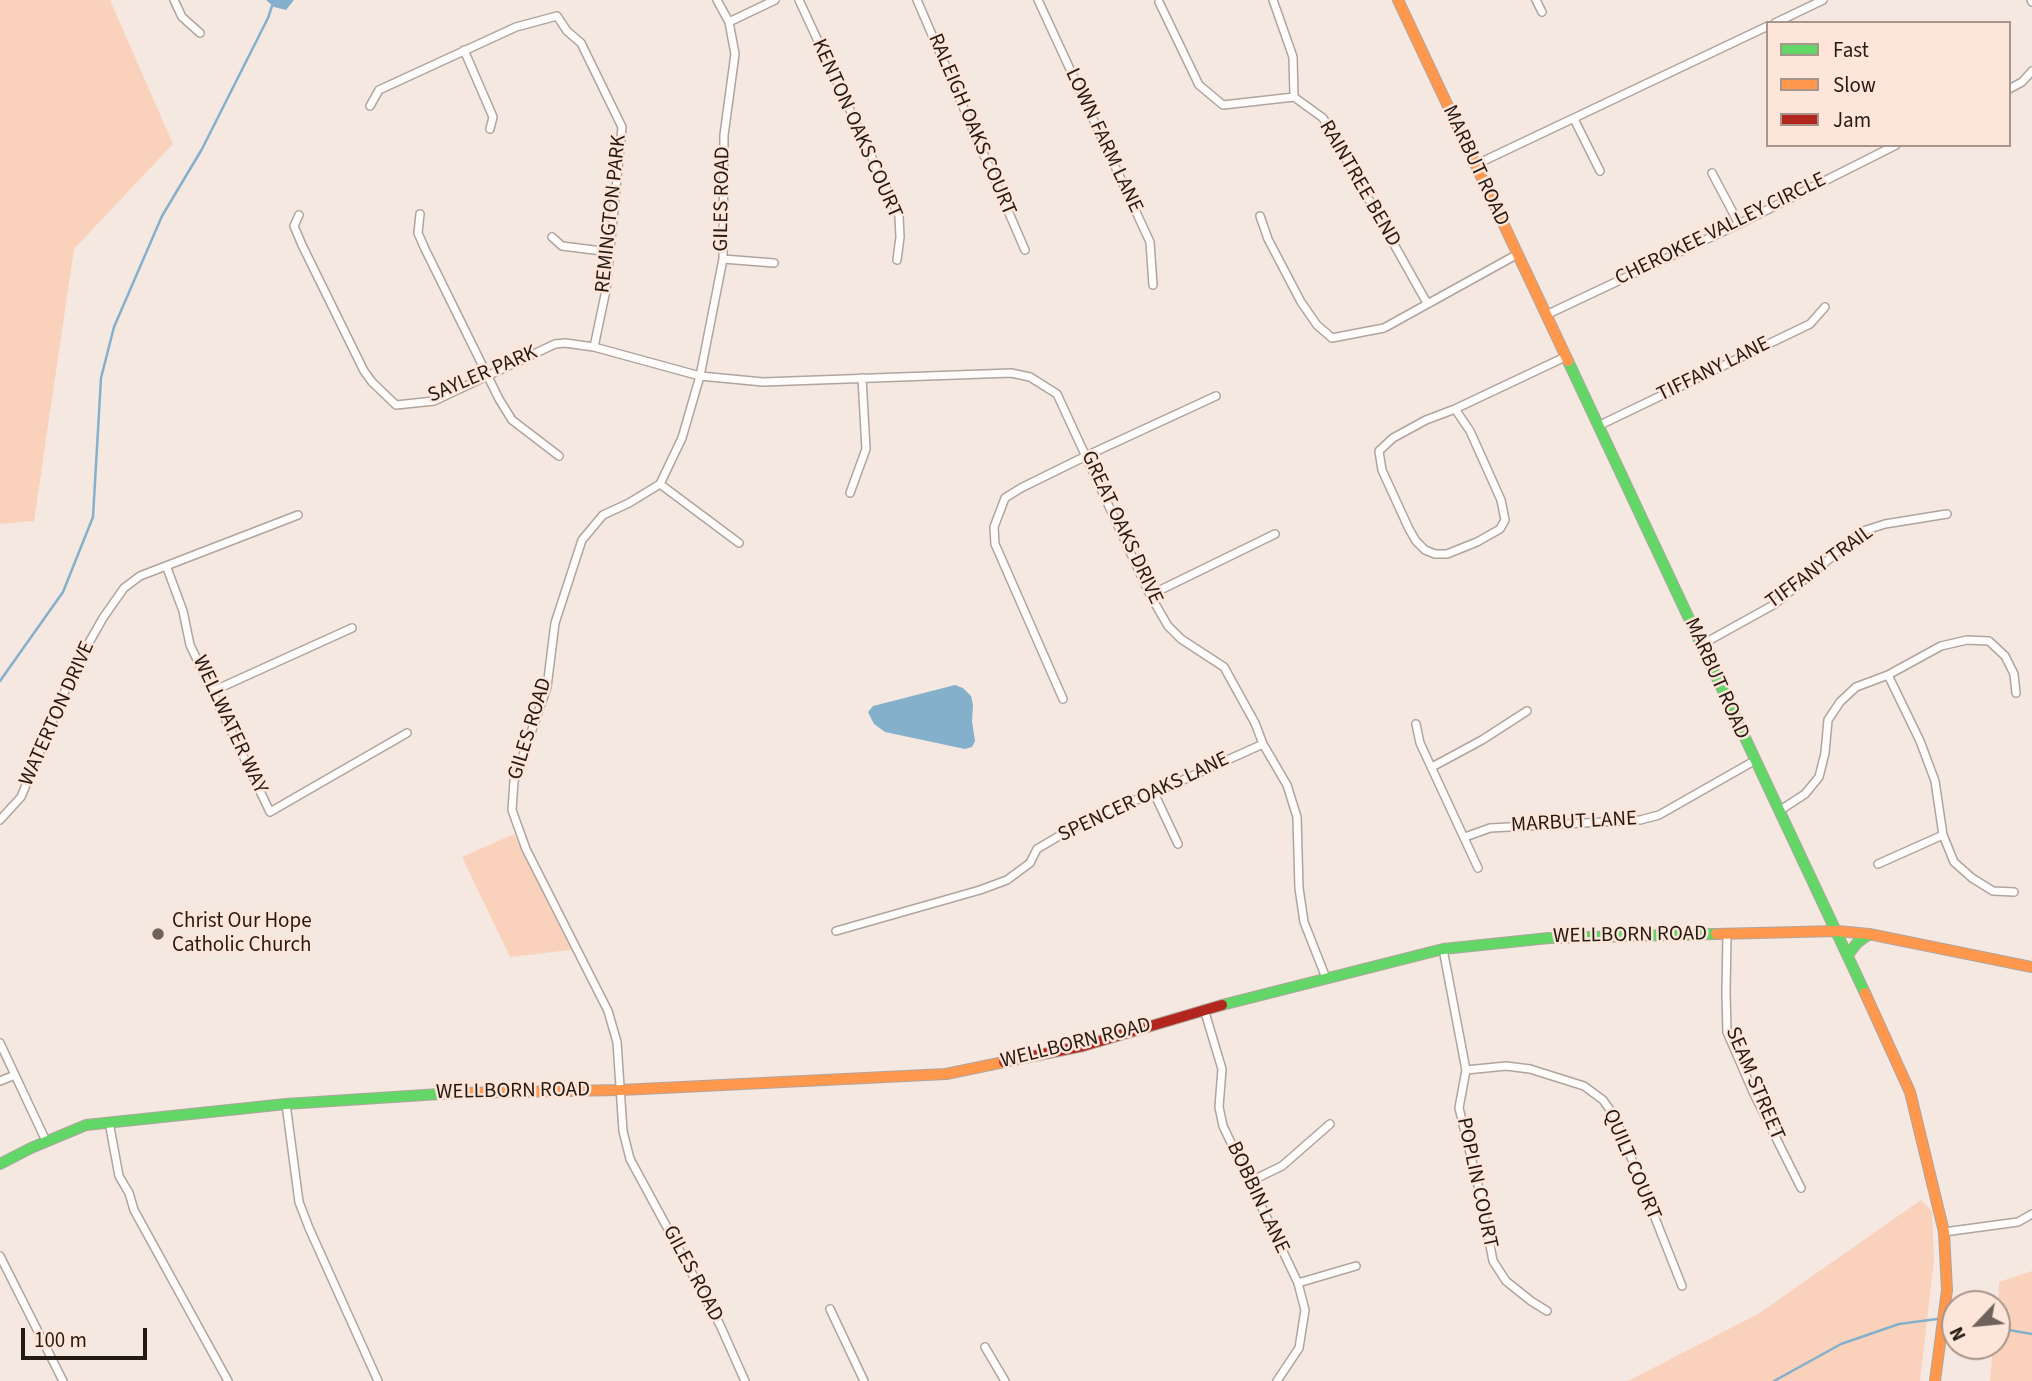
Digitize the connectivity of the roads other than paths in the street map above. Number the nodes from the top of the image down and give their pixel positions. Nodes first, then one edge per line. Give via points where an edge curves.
1 (174, 0) edge
2 (717, 0) edge
3 (775, 0) edge
4 (799, 0) edge
5 (917, 0) edge
6 (1038, 0) edge
7 (1273, 0) edge
8 (1399, 0) edge
9 (1536, 0) edge
10 (1823, 0) edge
11 (1159, 2) dead end
12 (1542, 12) dead end
13 (1779, 21) edge
14 (729, 22) junction
15 (1766, 27) edge
16 (200, 33) dead end
17 (464, 50) junction
18 (2032, 71) edge
19 (2011, 88) edge
20 (1294, 97) junction
21 (370, 106) dead end
22 (1574, 119) junction
23 (490, 130) dead end
24 (1892, 147) edge
25 (1475, 165) junction
26 (1600, 171) dead end
27 (1712, 173) dead end
28 (420, 214) dead end
29 (299, 215) dead end
30 (1260, 215) dead end
31 (1738, 224) junction
32 (552, 237) dead end
33 (1025, 250) dead end
34 (610, 252) junction
35 (1516, 255) junction
36 (723, 258) junction
37 (897, 260) dead end
38 (774, 263) dead end
39 (1153, 285) dead end
40 (1427, 303) junction
41 (1825, 307) dead end
42 (1546, 315) junction
43 (594, 347) junction
44 (1565, 357) junction
45 (487, 376) junction
46 (700, 376) junction
47 (862, 378) junction
48 (1216, 396) dead end
49 (1455, 409) junction
50 (1598, 426) junction
51 (559, 456) dead end
52 (1086, 456) junction
53 (660, 484) junction
54 (850, 493) dead end
55 (1947, 514) dead end
56 (298, 515) dead end
57 (1275, 534) dead end
58 (738, 543) dead end
59 (167, 568) junction
60 (1150, 595) junction
61 (352, 628) dead end
62 (1701, 645) junction
63 (1888, 675) junction
64 (213, 691) junction
65 (2016, 693) dead end
66 (1063, 699) dead end
67 (1527, 711) dead end
68 (1416, 724) dead end
69 (407, 733) dead end
70 (1263, 744) junction
71 (1754, 761) junction
72 (1432, 767) junction
73 (1154, 793) junction
74 (1779, 811) junction
75 (0, 820) edge
76 (1943, 835) junction
77 (1465, 837) junction
78 (1178, 844) dead end
79 (1878, 864) dead end
80 (1478, 868) dead end
81 (2014, 891) dead end
82 (1837, 931) junction
83 (836, 932) dead end
84 (1727, 934) junction
85 (1869, 934) junction
86 (1443, 949) junction
87 (1848, 955) junction
88 (2032, 967) edge
89 (1326, 978) junction
90 (1205, 1009) junction
91 (0, 1043) edge
92 (1466, 1070) junction
93 (15, 1075) junction
94 (0, 1081) edge
95 (621, 1090) junction
96 (286, 1104) junction
97 (109, 1122) junction
98 (1330, 1124) dead end
99 (46, 1141) junction
100 (0, 1164) edge
101 (1249, 1182) junction
102 (1801, 1188) dead end
103 (2032, 1214) edge
104 (1944, 1232) junction
105 (0, 1256) edge
106 (1356, 1266) dead end
107 (1298, 1283) junction
108 (1682, 1286) dead end
109 (830, 1309) dead end
110 (1548, 1311) dead end
111 (985, 1346) dead end
112 (63, 1381) edge
113 (228, 1381) edge
114 (378, 1381) edge
115 (745, 1381) edge
116 (864, 1381) edge
117 (1005, 1381) edge
118 (1277, 1381) edge
119 (1935, 1381) edge

1 - 16 street via 182,17
2 - 14 street, GILES ROAD
3 - 14 street
4 - 37 street, KENTON OAKS COURT via 899,216
5 - 33 street, RALEIGH OAKS COURT
6 - 39 street, LOWN FARM LANE via 1150,243
7 - 20 street via 1293,57
8 - 25 street, MARBUT ROAD
9 - 12 street
10 - 13 street
11 - 20 street via 1199,85 1223,105
14 - 36 street, GILES ROAD via 735,54 724,135
15 - 22 street
17 - 21 street, REMINGTON PARK via 379,90
17 - 23 street via 493,117
17 - 34 street, REMINGTON PARK via 516,27 557,16 581,43 622,127
18 - 19 street
20 - 40 street, RAINTREE BEND via 1323,118 1335,136
22 - 25 street
22 - 26 street
24 - 31 street, CHEROKEE VALLEY CIRCLE
25 - 35 street, MARBUT ROAD
27 - 31 street
28 - 45 street via 418,233
29 - 45 street, SAYLER PARK via 294,226 302,245 365,371 396,405 434,401
30 - 40 street via 1301,302 1332,338 1384,328
31 - 42 street, CHEROKEE VALLEY CIRCLE
32 - 34 street via 562,246
34 - 43 street, REMINGTON PARK
35 - 40 street
35 - 42 street, MARBUT ROAD
36 - 38 street
36 - 46 street, GILES ROAD
41 - 50 street, TIFFANY LANE via 1810,324
42 - 44 street, MARBUT ROAD
43 - 45 street, SAYLER PARK via 555,344
43 - 46 street, SAYLER PARK
44 - 49 street
44 - 50 street, MARBUT ROAD
45 - 51 street via 512,420
46 - 47 street, GREAT OAKS DRIVE via 763,382
46 - 53 street, GILES ROAD via 682,438
47 - 52 street, GREAT OAKS DRIVE via 1012,373 1030,377 1058,394
47 - 54 street via 866,449
48 - 52 street
49 - 49 street via 1393,438 1378,457 1416,541 1435,554 1477,542 1500,529 1505,520 1501,500 1470,431
50 - 62 street, MARBUT ROAD
52 - 60 street, GREAT OAKS DRIVE
52 - 66 street via 1005,498 994,527 995,544
53 - 58 street
53 - 95 street, GILES ROAD via 603,515 582,540 555,623 547,687 514,781 512,810 526,849 608,1011 617,1042
55 - 62 street, TIFFANY TRAIL via 1863,531 1774,604
56 - 59 street, WATERTON DRIVE
57 - 60 street
59 - 64 street, WELLWATER WAY via 190,645
59 - 75 street, WATERTON DRIVE via 140,576 115,598 65,689 21,797
60 - 70 street, GREAT OAKS DRIVE via 1175,633 1224,667
61 - 64 street
62 - 71 street, MARBUT ROAD
63 - 65 street via 1941,646 1989,641 2011,666
63 - 74 street via 1856,687 1840,702 1828,720 1819,777 1805,794
63 - 76 street via 1936,781
64 - 69 street, WELLWATER WAY via 270,812
67 - 72 street
68 - 72 street
70 - 73 street, SPENCER OAKS LANE
70 - 89 street, GREAT OAKS DRIVE via 1287,785 1297,817 1304,922
71 - 74 street, MARBUT ROAD
71 - 77 street, MARBUT LANE via 1659,815 1640,820 1490,828
72 - 77 street
73 - 78 street
73 - 83 street, SPENCER OAKS LANE via 1088,819 1037,849 1030,863 1007,880
74 - 82 street, MARBUT ROAD
76 - 79 street
76 - 81 street via 1954,862 1972,878 1993,891
77 - 80 street
82 - 84 street, WELLBORN ROAD
82 - 85 street, WELLBORN ROAD
82 - 87 street, MARBUT ROAD
84 - 86 street, WELLBORN ROAD via 1549,938
84 - 102 street, SEAM STREET via 1727,1032
85 - 87 street
85 - 88 street, WELLBORN ROAD
86 - 89 street, WELLBORN ROAD
86 - 92 street, POPLIN COURT
87 - 104 street, MARBUT ROAD via 1910,1091
89 - 90 street, WELLBORN ROAD
90 - 95 street, WELLBORN ROAD via 1083,1046 946,1073
90 - 101 street, BOBBIN LANE via 1222,1069 1219,1107 1223,1126
91 - 93 street
92 - 108 street, QUILT COURT via 1530,1069 1584,1086 1603,1100 1615,1117
92 - 110 street, POPLIN COURT via 1459,1108 1493,1261 1506,1281
93 - 94 street
93 - 99 street
95 - 96 street, WELLBORN ROAD via 430,1093
95 - 115 street, GILES ROAD via 630,1159 720,1325
96 - 97 street, WELLBORN ROAD
96 - 114 street via 299,1202
97 - 99 street, WELLBORN ROAD via 86,1125
97 - 113 street via 119,1176 134,1210
98 - 101 street via 1282,1166
99 - 100 street, WELLBORN ROAD
101 - 107 street, BOBBIN LANE
103 - 104 street via 2018,1222
104 - 119 street, MARBUT ROAD via 1947,1290
105 - 112 street
106 - 107 street
107 - 118 street, BOBBIN LANE via 1305,1310 1299,1348
109 - 116 street
111 - 117 street

